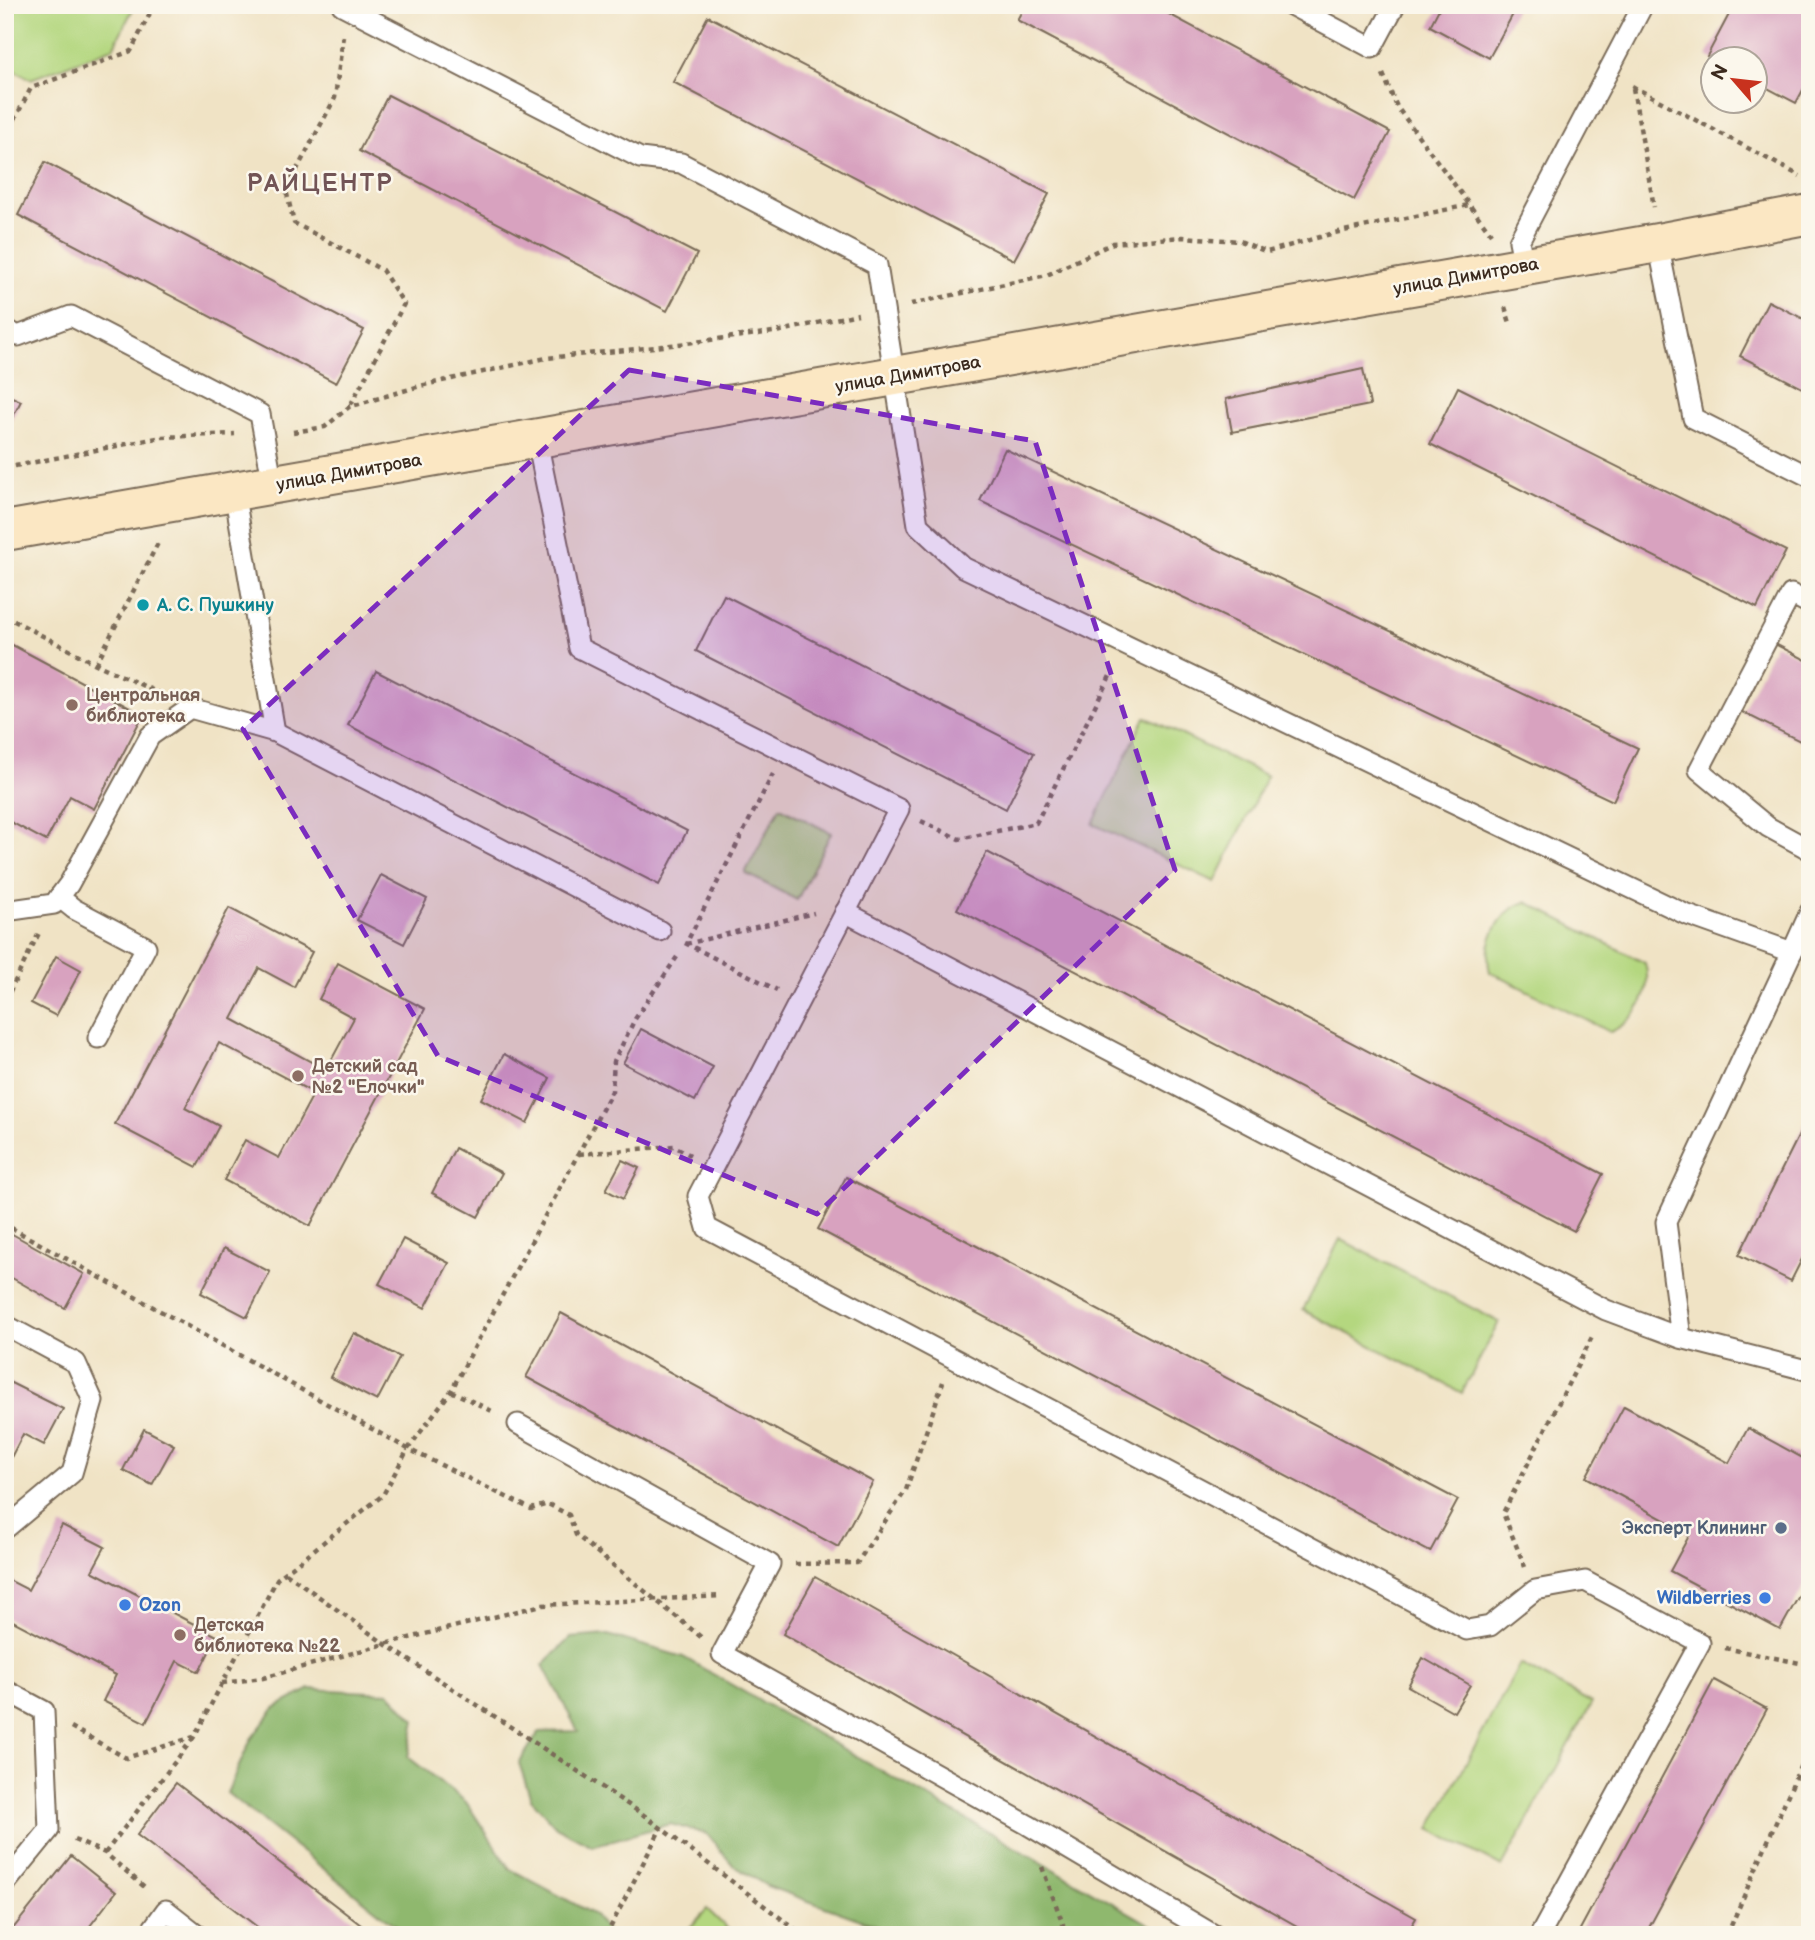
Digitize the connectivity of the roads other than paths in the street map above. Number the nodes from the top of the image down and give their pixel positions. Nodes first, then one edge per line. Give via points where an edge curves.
1 (1291, 5) edge
2 (1395, 5) edge
3 (1643, 5) edge
4 (345, 7) edge
5 (1808, 197) edge
6 (1657, 226) junction
7 (1511, 267) junction
8 (5, 329) edge
9 (894, 377) junction
10 (537, 440) junction
11 (1810, 477) edge
12 (273, 485) junction
13 (234, 491) junction
14 (5, 531) edge
15 (1810, 604) edge
16 (275, 732) junction
17 (1810, 850) edge
18 (56, 901) junction
19 (5, 911) edge
20 (845, 912) junction
21 (1810, 912) edge
22 (660, 931) road end
23 (1792, 952) junction
24 (98, 1038) dead end
25 (5, 1325) edge
26 (1681, 1338) junction
27 (1810, 1371) edge
28 (518, 1424) road end
29 (5, 1529) edge
30 (5, 1690) edge
31 (5, 1884) edge
32 (148, 1935) edge
33 (198, 1935) edge
34 (1214, 1935) edge
35 (1540, 1935) edge

1 - 2 lane via 1373,48
3 - 7 lane via 1520,241
4 - 9 lane via 640,158 681,163 877,265
5 - 6 street, улица Димитрова
6 - 7 street, улица Димитрова
6 - 11 lane via 1693,418
7 - 9 street, улица Димитрова
8 - 12 lane via 18,335 71,316 260,414
9 - 10 street, улица Димитрова
9 - 23 lane via 918,525 963,568 1685,914
10 - 12 street, улица Димитрова
10 - 20 lane via 579,648 899,809
12 - 13 street, улица Димитрова
13 - 14 street, улица Димитрова
13 - 16 lane
15 - 17 lane via 1791,594 1699,770 1768,827
16 - 18 lane via 190,708 150,736
16 - 22 lane
18 - 19 lane
18 - 24 lane via 146,947
20 - 26 lane via 1606,1310
20 - 35 lane via 698,1196 707,1228 1467,1630 1490,1626 1535,1590 1585,1581 1700,1643
21 - 23 lane
23 - 26 lane via 1666,1222
25 - 29 lane via 76,1363 93,1401 72,1473
26 - 27 lane
28 - 34 lane via 770,1564 722,1654
30 - 31 lane via 44,1711 49,1830
32 - 33 lane via 166,1910

